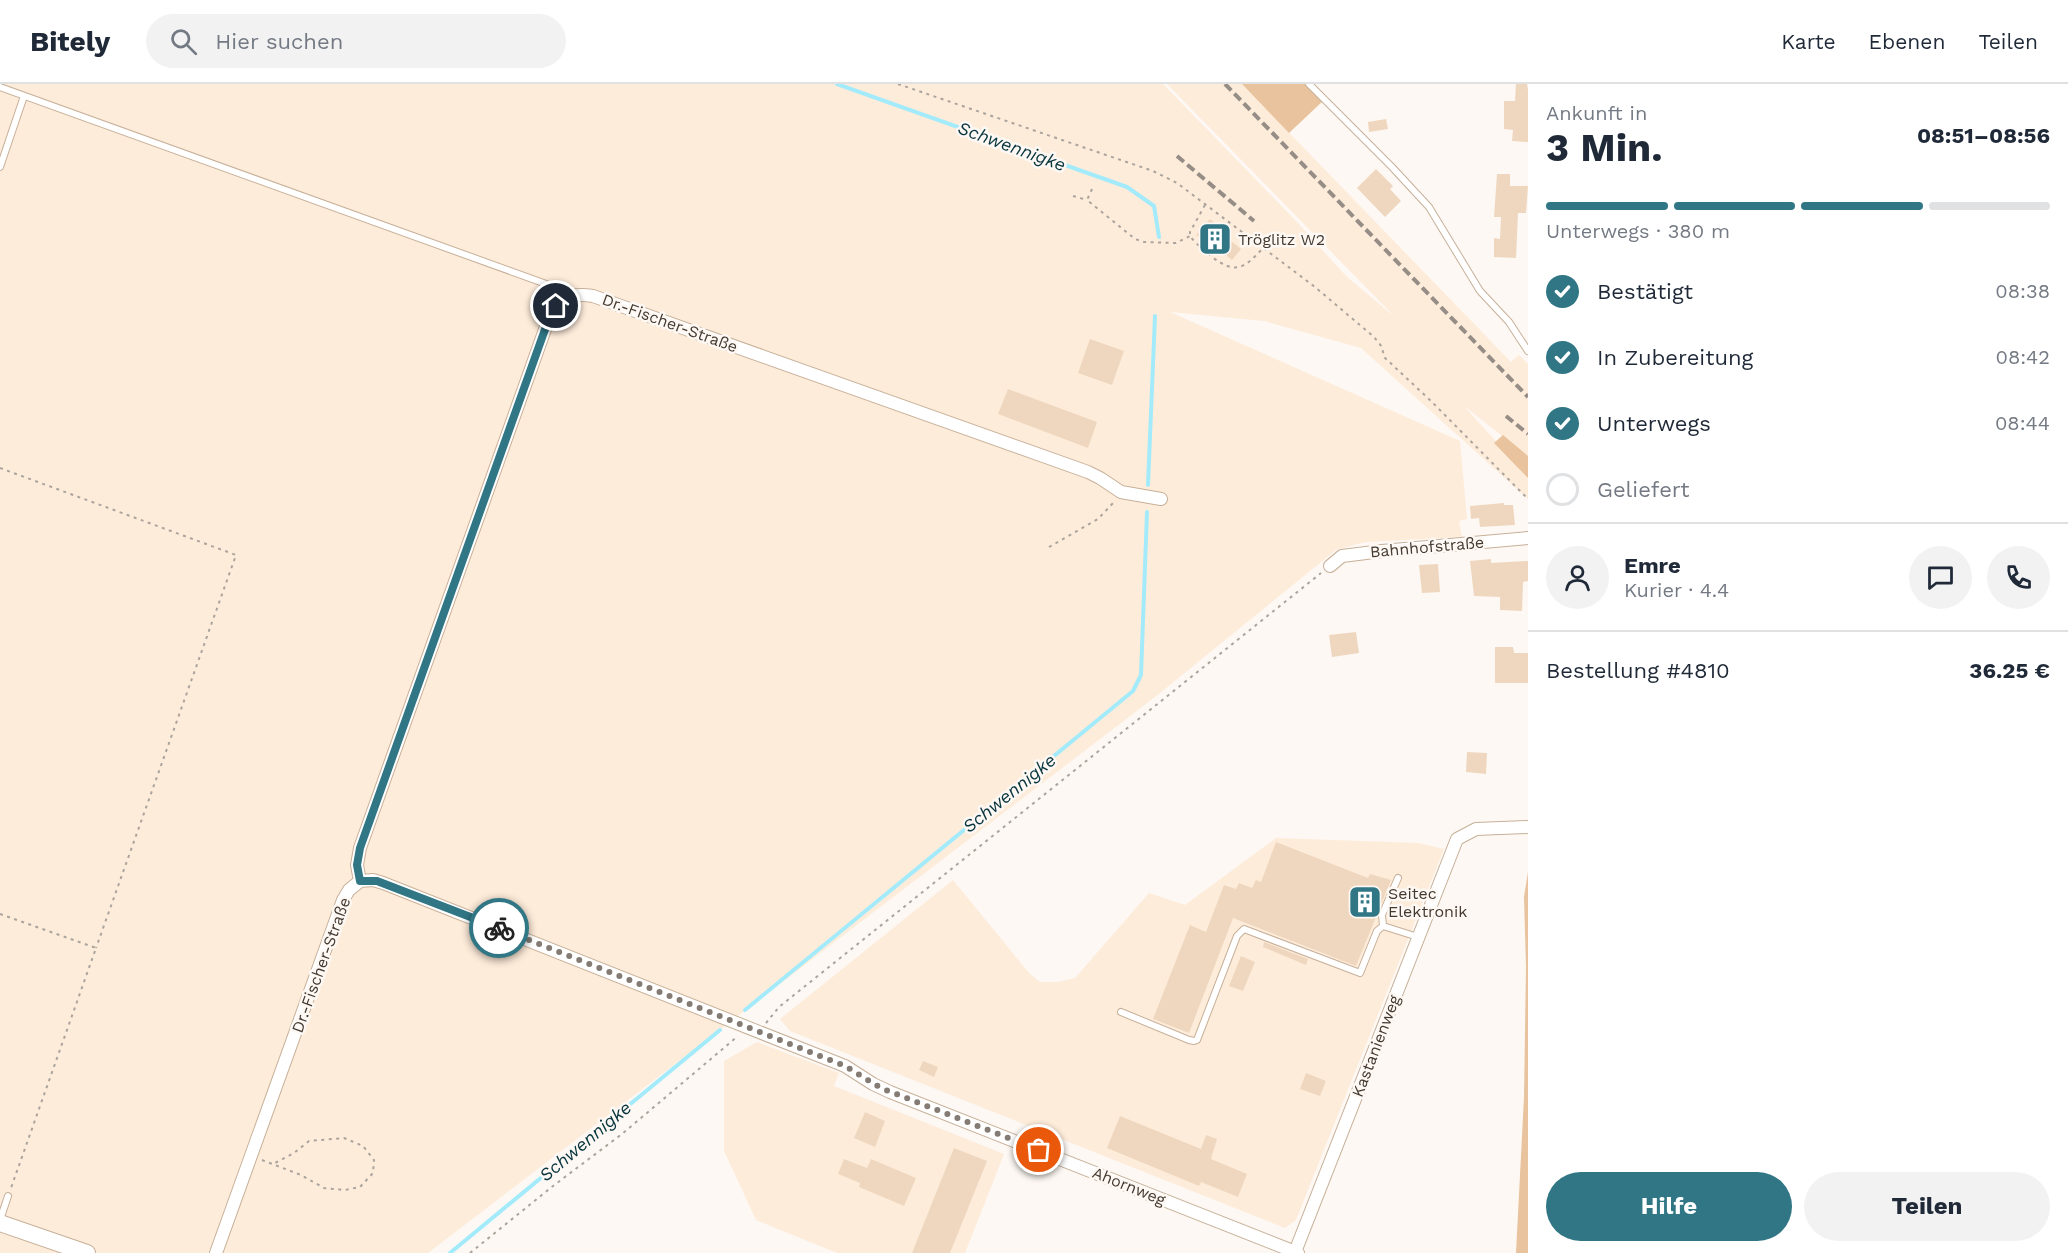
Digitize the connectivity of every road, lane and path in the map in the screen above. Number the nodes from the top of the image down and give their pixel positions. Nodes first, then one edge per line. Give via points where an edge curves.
1 (898, 84) edge
2 (1309, 84) edge
3 (0, 87) edge
4 (24, 96) junction
5 (0, 167) edge
6 (1092, 189) dead end
7 (1073, 196) dead end
8 (1087, 200) junction
9 (1205, 205) junction
10 (1190, 236) junction
11 (1263, 248) junction
12 (574, 294) junction
13 (1528, 351) edge
14 (0, 468) edge
15 (1120, 492) junction
16 (1161, 499) dead end
17 (1528, 499) edge
18 (1528, 538) edge
19 (1049, 547) dead end
20 (1330, 566) joint
21 (1528, 827) edge
22 (1398, 878) dead end
23 (360, 881) junction
24 (0, 914) edge
25 (1383, 926) junction
26 (1418, 937) junction
27 (96, 948) junction
28 (1121, 1012) dead end
29 (762, 1033) junction
30 (727, 1047) dead end
31 (251, 1156) junction
32 (273, 1164) junction
33 (8, 1196) joint
34 (0, 1222) edge
35 (1296, 1252) edge
36 (87, 1253) edge
37 (216, 1253) edge
38 (470, 1253) edge

1 - 9 path via 1153,171 1177,183
2 - 13 lane via 1429,207 1480,291 1509,322
3 - 4 lane
4 - 5 lane
4 - 12 lane
6 - 8 path
7 - 8 path
8 - 10 path via 1135,239 1176,243
9 - 10 path
9 - 11 path
10 - 11 path via 1232,269 1252,260
11 - 17 path via 1374,337 1384,357
12 - 15 street, Dr.-Fischer-Straße via 593,296 1088,472
12 - 23 street, Dr.-Fischer-Straße via 556,306 548,321 360,848
14 - 27 path via 236,555
15 - 16 street, Dr.-Fischer-Straße
15 - 19 path via 1098,519
18 - 20 street, Bahnhofstraße via 1362,553 1342,556
20 - 29 path via 779,1007
21 - 26 street, Kastanienweg via 1476,829 1456,839
22 - 25 lane via 1382,915
23 - 29 street, Ahornweg via 383,883
23 - 31 street, Dr.-Fischer-Straße via 343,900
24 - 27 path
25 - 26 lane
25 - 28 lane via 1377,931 1360,973 1244,929 1237,936 1194,1041
26 - 35 street, Kastanienweg
27 - 33 path
29 - 35 street, Ahornweg via 845,1066 891,1092
30 - 38 path
31 - 32 path
31 - 37 street, Dr.-Fischer-Straße
32 - 32 path via 324,1188 345,1190 360,1187 373,1173 374,1160 363,1146 344,1138 309,1141
33 - 34 lane
34 - 36 street

